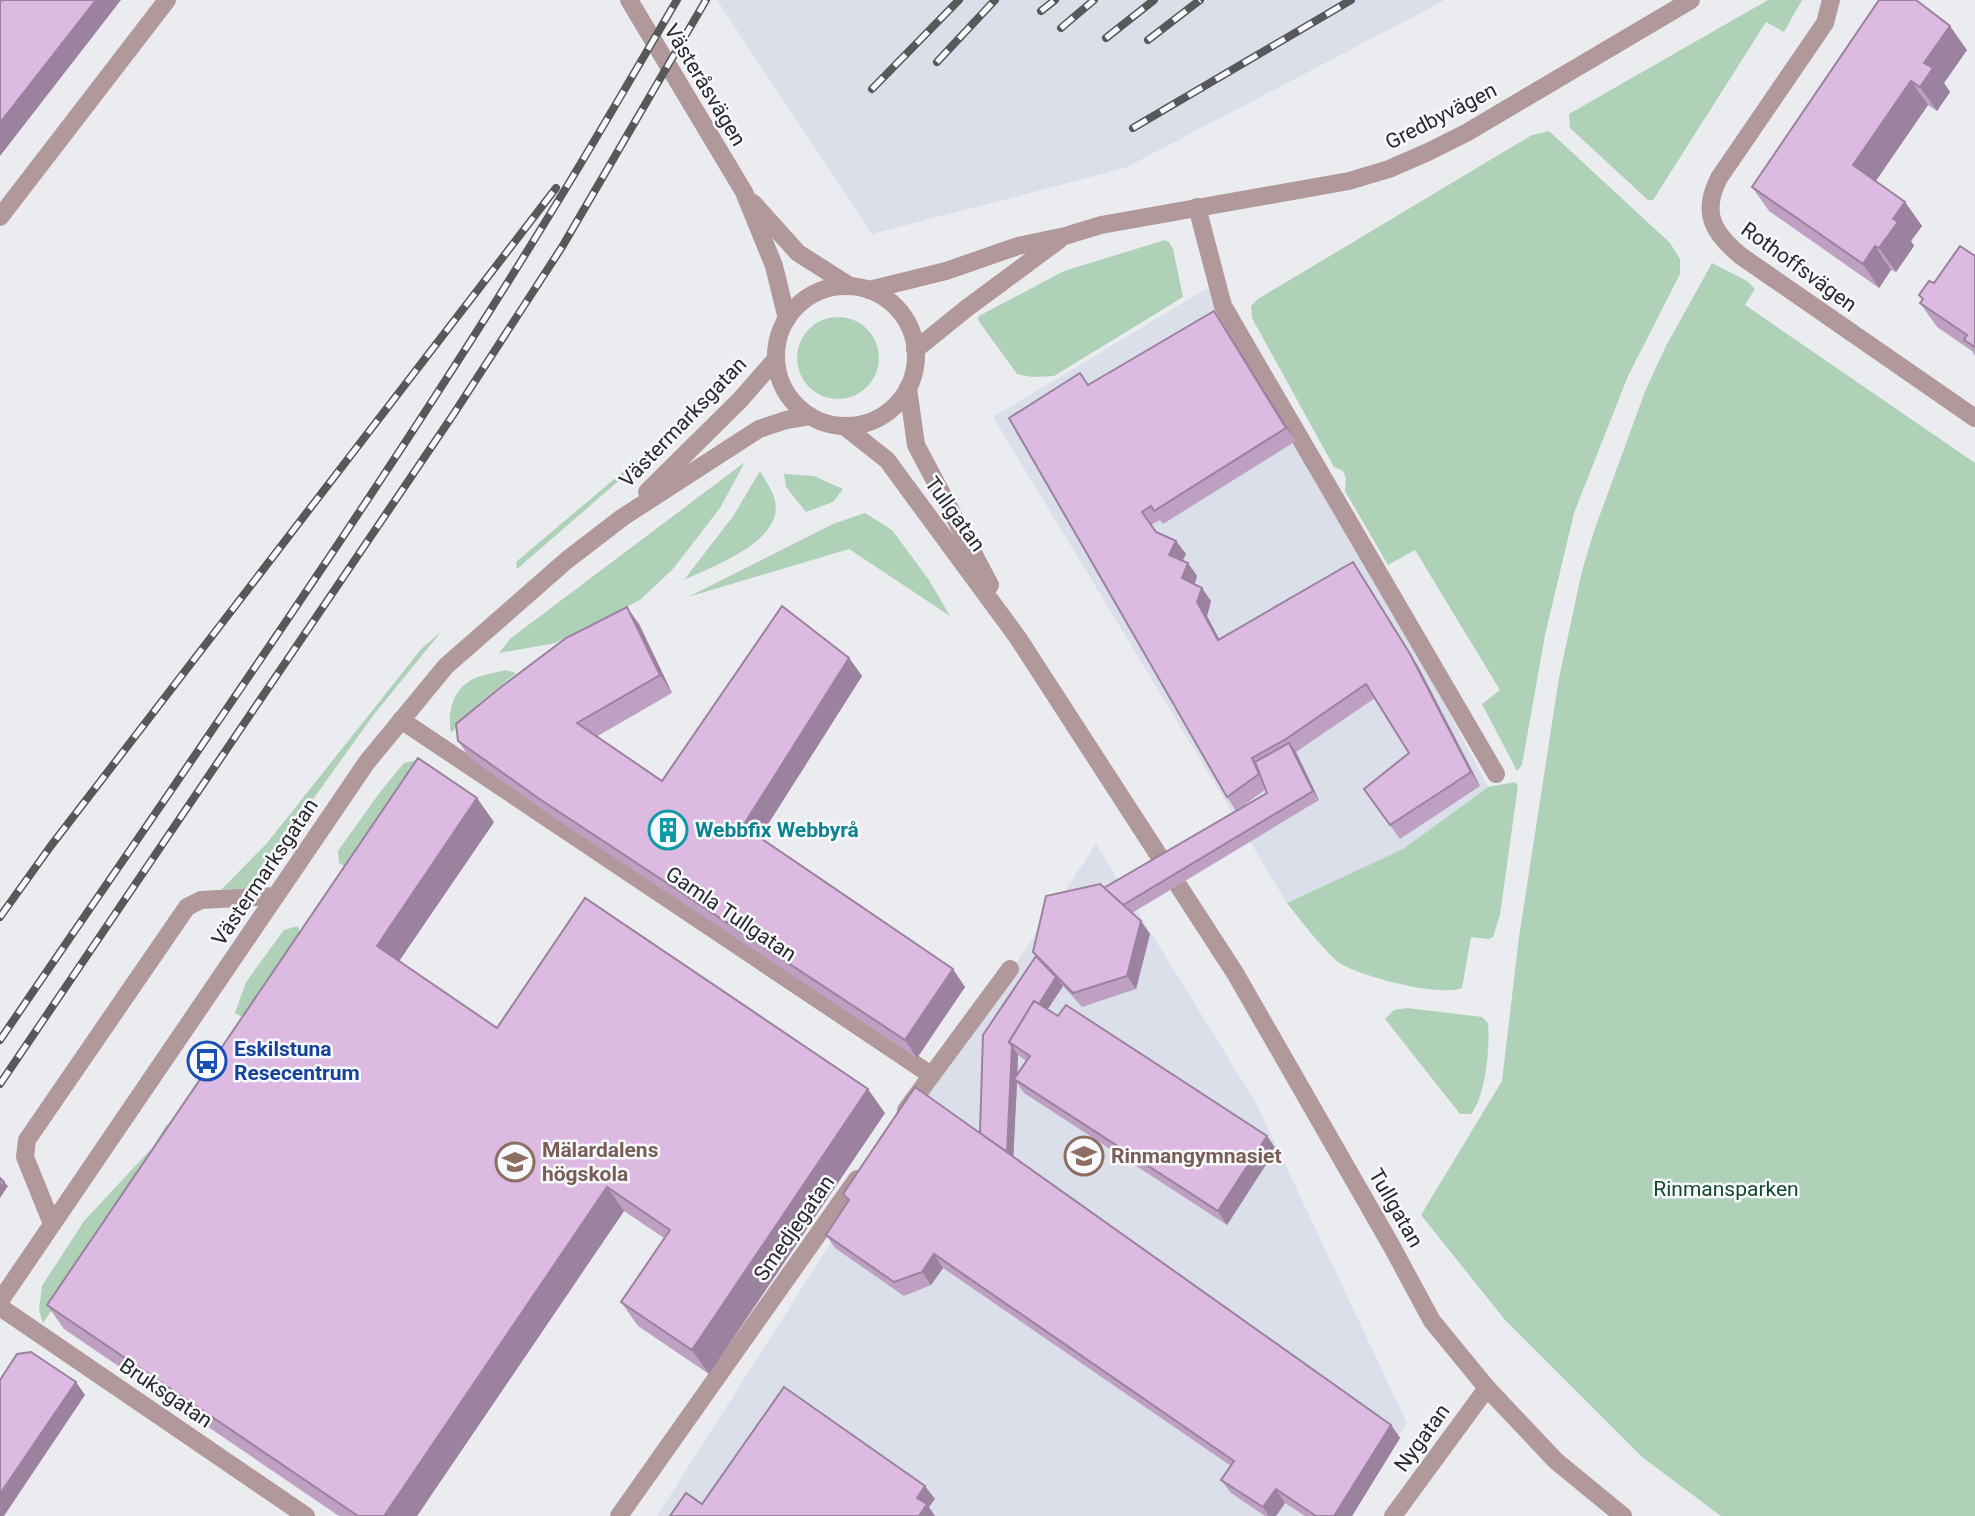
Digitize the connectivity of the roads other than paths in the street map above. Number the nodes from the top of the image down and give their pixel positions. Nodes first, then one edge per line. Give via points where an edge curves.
1 (167, 0) edge
2 (629, 0) edge
3 (1690, 0) edge
4 (1831, 0) edge
5 (744, 192) junction
6 (1197, 207) junction
7 (0, 217) edge
8 (1065, 236) junction
9 (850, 286) junction
10 (869, 290) junction
11 (787, 319) junction
12 (915, 350) junction
13 (776, 359) junction
14 (908, 388) junction
15 (810, 416) junction
16 (1975, 418) edge
17 (844, 426) junction
18 (623, 517) junction
19 (1018, 638) junction
20 (401, 720) junction
21 (1496, 774) dead end
22 (1165, 865) edge
23 (1178, 885) edge
24 (276, 896) junction
25 (1010, 969) dead end
26 (930, 1075) junction
27 (899, 1120) edge
28 (867, 1165) edge
29 (52, 1224) junction
30 (0, 1301) edge
31 (0, 1307) edge
32 (1487, 1388) junction
33 (306, 1516) edge
34 (619, 1516) edge
35 (1393, 1516) edge
36 (1623, 1516) edge

1 - 7 street
2 - 5 street, Västeråsvägen
3 - 6 street, Gredbyvägen via 1428,152 1389,169 1308,190
4 - 16 street, Rothoffsvägen via 1825,23 1719,178 1709,208 1713,225 1741,256
5 - 9 street, Västeråsvägen via 798,253
5 - 11 street, Västeråsvägen via 775,266
6 - 8 street, Gredbyvägen
6 - 21 street via 1223,306
8 - 10 street, Gredbyvägen
8 - 12 street, Gredbyvägen
9 - 10 street
9 - 11 street via 811,295
10 - 12 street via 890,302 906,319
11 - 13 street via 778,338
12 - 14 street
13 - 15 street via 786,394
13 - 18 street, Västermarksgatan
14 - 17 street via 885,415
14 - 19 street, Tullgatan via 916,445
15 - 17 street
15 - 18 street, Västermarksgatan via 759,429
17 - 19 street, Tullgatan via 887,460
18 - 20 street, Västermarksgatan via 446,666
19 - 22 street, Tullgatan
20 - 24 street, Västermarksgatan
20 - 26 street, Gamla Tullgatan
23 - 32 street, Tullgatan via 1235,973 1432,1321
24 - 29 street, Västermarksgatan
24 - 29 street via 201,900 187,907 27,1140 25,1157
25 - 26 street
26 - 27 street
28 - 34 street, Smedjegatan
29 - 30 street, Västermarksgatan
31 - 33 street, Bruksgatan
32 - 35 street, Nygatan
32 - 36 street, Tullgatan via 1556,1461

